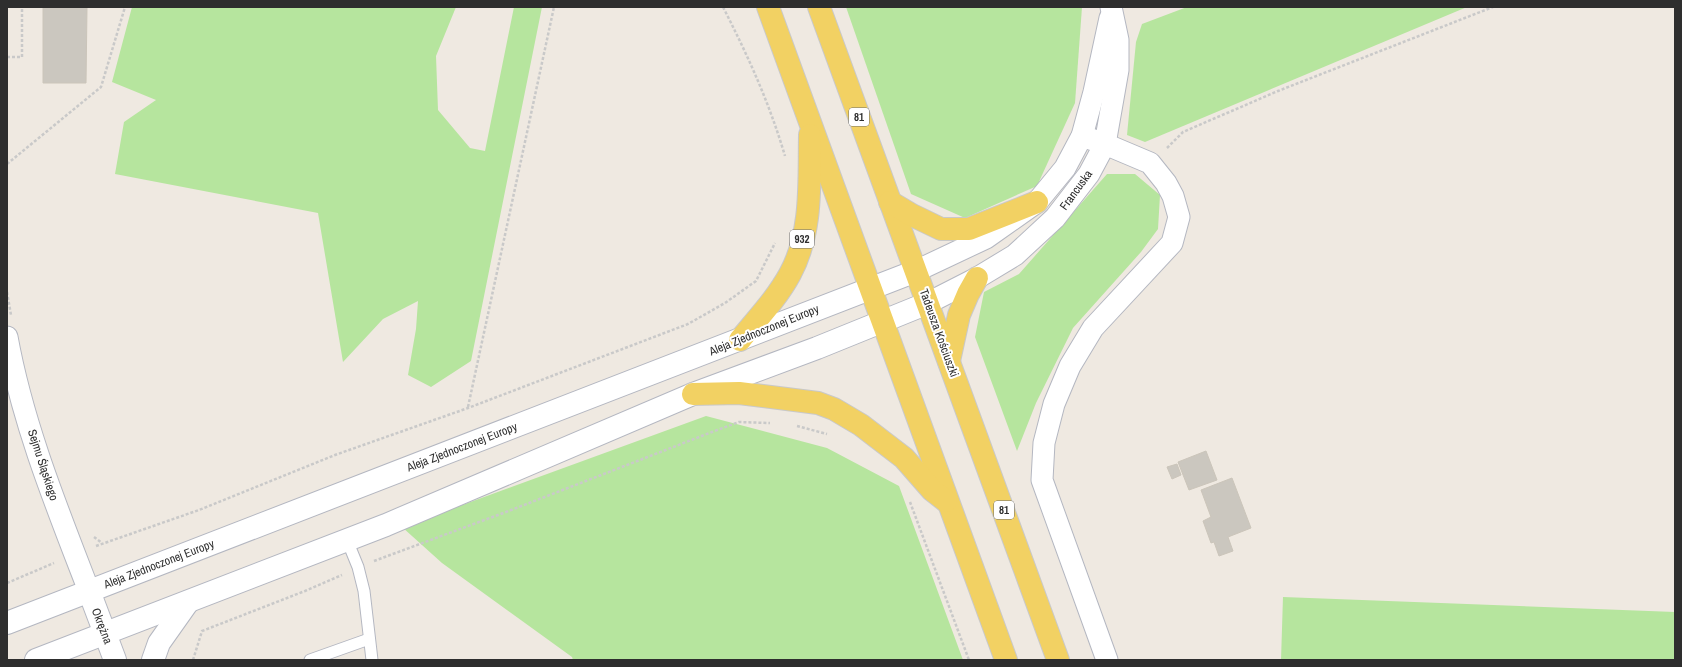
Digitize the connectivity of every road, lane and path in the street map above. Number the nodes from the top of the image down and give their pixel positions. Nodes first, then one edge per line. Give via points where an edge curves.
1 (22, 7) edge
2 (125, 7) edge
3 (554, 7) edge
4 (723, 7) edge
5 (768, 7) edge
6 (819, 7) edge
7 (1492, 7) edge
8 (1116, 8) edge
9 (7, 57) edge
10 (810, 120) junction
11 (1082, 136) junction
12 (1105, 144) junction
13 (786, 158) dead end
14 (1150, 163) junction
15 (7, 164) edge
16 (890, 202) junction
17 (1037, 202) junction
18 (778, 237) dead end
19 (916, 270) junction
20 (977, 278) junction
21 (871, 288) junction
22 (928, 303) junction
23 (882, 322) junction
24 (7, 340) edge
25 (740, 340) junction
26 (949, 361) junction
27 (693, 394) junction
28 (468, 408) junction
29 (775, 423) dead end
30 (796, 426) dead end
31 (830, 435) dead end
32 (908, 498) dead end
33 (949, 504) junction
34 (347, 540) junction
35 (75, 554) junction
36 (358, 568) junction
37 (7, 583) edge
38 (89, 591) junction
39 (188, 602) junction
40 (7, 623) edge
41 (106, 634) junction
42 (369, 639) junction
43 (36, 660) edge
44 (115, 660) edge
45 (153, 660) edge
46 (193, 660) edge
47 (310, 660) edge
48 (372, 660) edge
49 (969, 660) edge
50 (1006, 660) edge
51 (1058, 660) edge
52 (1106, 660) edge

1 - 9 path via 22,57
2 - 15 path via 101,87
3 - 28 path
4 - 13 path via 761,86
5 - 10 main road
6 - 16 main road, Tadeusza Kościuszki / 81
7 - 14 path via 1278,91 1183,132
8 - 11 street, Francuska
8 - 12 street, Francuska via 1118,70
10 - 21 main road
10 - 25 main road, 932 via 808,211 800,250 791,273
11 - 12 street
11 - 17 street, Francuska via 1065,168
12 - 14 street
12 - 20 street, Francuska via 1089,174 1055,218 1015,254
14 - 52 street via 1173,196 1179,217 1172,243 1093,328 1070,366 1054,404 1044,443 1042,480
16 - 17 main road via 941,229 969,229
16 - 19 main road, Tadeusza Kościuszki / 81
17 - 19 street, Francuska via 986,238
18 - 28 path via 756,281 725,303 688,324
19 - 21 main road, Aleja Zjednoczonej Europy / 932
19 - 22 main road, Tadeusza Kościuszki / 81
20 - 22 street, Francuska
20 - 26 main road via 959,315
21 - 23 main road
21 - 25 main road, Aleja Zjednoczonej Europy / 932
22 - 23 main road
22 - 26 main road, Tadeusza Kościuszki / 81
23 - 27 main road
23 - 33 main road
24 - 35 street, Sejmu Śląskiego via 43,471
25 - 38 main road, Aleja Zjednoczonej Europy / 932
26 - 51 main road, Tadeusza Kościuszki / 81
27 - 33 main road via 739,392 818,403 834,408 861,424 904,458 932,490
27 - 34 main road
28 - 35 path
29 - 36 path via 740,422 394,552
30 - 31 path
32 - 49 path
33 - 50 main road
34 - 36 lane
34 - 39 main road
35 - 37 path
35 - 38 street, Sejmu Śląskiego
36 - 42 lane via 364,591
36 - 46 path via 202,631
38 - 40 main road, Aleja Zjednoczonej Europy / 932
38 - 41 main road, Okrężna
39 - 41 main road
39 - 45 main road via 159,644
41 - 43 main road
41 - 44 main road, Okrężna
42 - 47 lane
42 - 48 lane

